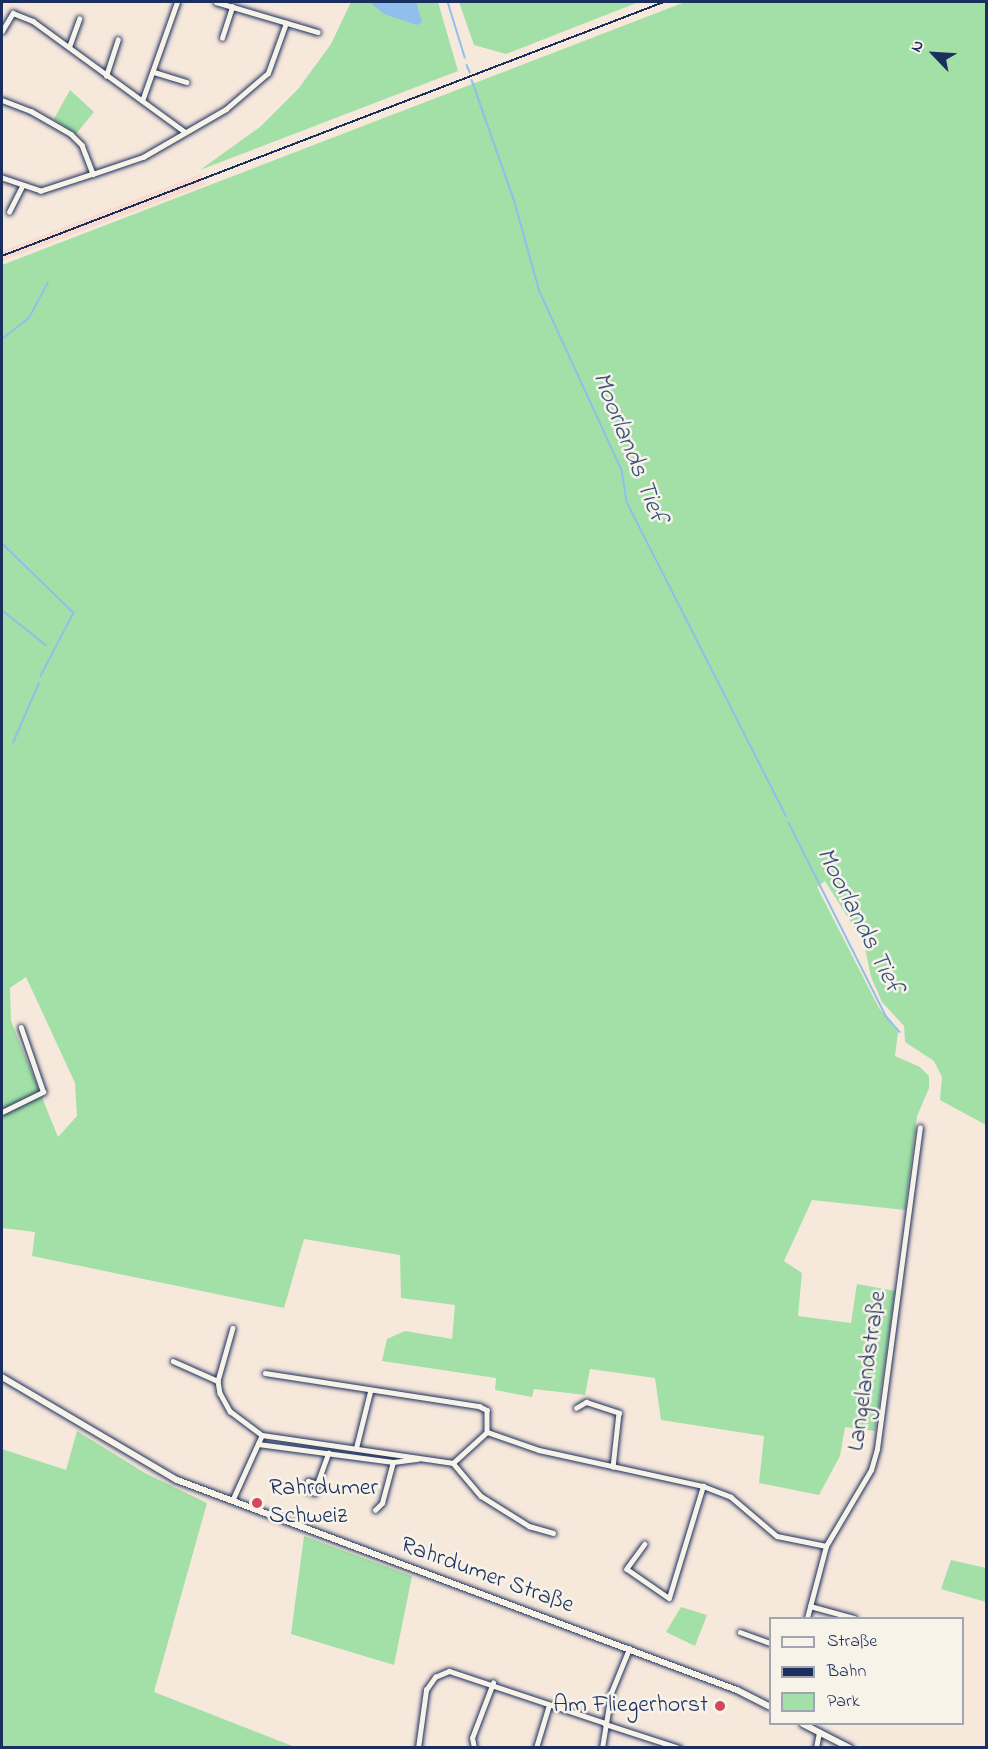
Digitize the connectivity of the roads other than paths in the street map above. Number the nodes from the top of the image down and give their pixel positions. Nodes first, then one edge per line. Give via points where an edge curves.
1 (177, 2) edge
2 (216, 2) edge
3 (232, 7) junction
4 (79, 19) dead end
5 (286, 23) junction
6 (2, 31) edge
7 (318, 32) dead end
8 (222, 38) dead end
9 (118, 40) dead end
10 (69, 48) junction
11 (154, 72) junction
12 (106, 76) junction
13 (187, 82) dead end
14 (2, 100) edge
15 (142, 101) junction
16 (184, 132) junction
17 (93, 174) junction
18 (2, 178) edge
19 (22, 187) junction
20 (9, 212) dead end
21 (21, 1028) dead end
22 (2, 1112) edge
23 (920, 1128) dead end
24 (233, 1328) dead end
25 (173, 1361) dead end
26 (266, 1373) dead end
27 (2, 1377) edge
28 (218, 1381) junction
29 (370, 1392) junction
30 (576, 1408) dead end
31 (486, 1432) junction
32 (262, 1435) junction
33 (258, 1444) junction
34 (356, 1448) junction
35 (328, 1453) junction
36 (418, 1459) junction
37 (393, 1462) junction
38 (453, 1463) junction
39 (613, 1467) junction
40 (318, 1484) dead end
41 (703, 1486) junction
42 (232, 1501) junction
43 (375, 1510) dead end
44 (553, 1533) dead end
45 (645, 1544) dead end
46 (826, 1546) junction
47 (810, 1606) junction
48 (807, 1617) edge
49 (850, 1617) edge
50 (740, 1632) dead end
51 (769, 1642) edge
52 (629, 1649) junction
53 (493, 1683) junction
54 (549, 1705) junction
55 (769, 1706) edge
56 (605, 1723) junction
57 (805, 1725) edge
58 (819, 1732) junction
59 (663, 1745) edge
60 (418, 1748) edge
61 (474, 1748) edge
62 (536, 1748) edge
63 (602, 1748) edge
64 (679, 1748) edge
65 (816, 1748) edge
66 (850, 1748) edge

1 - 11 street
2 - 3 street
3 - 5 street
3 - 8 street
4 - 10 street
5 - 7 street
5 - 16 street via 268,73 226,109
6 - 10 street via 13,13
9 - 12 street
10 - 12 street
11 - 13 street
11 - 15 street
12 - 15 street
14 - 17 street via 71,134 82,145
15 - 16 street
16 - 17 street via 143,156
17 - 19 street via 56,188
18 - 19 street
19 - 20 street
21 - 22 street via 43,1092
23 - 46 street, Langelandstraße via 877,1449 872,1470
24 - 28 street
25 - 28 street
26 - 29 street
27 - 42 street, Rahrdumer Straße via 158,1471
28 - 32 street via 230,1411
29 - 31 street via 479,1406 487,1410
29 - 34 street
30 - 39 street via 585,1402 619,1413
31 - 38 street
31 - 39 street
32 - 33 street
32 - 34 street
33 - 35 street
33 - 42 street
34 - 36 street
35 - 37 street
35 - 40 street
36 - 37 street
36 - 38 street
37 - 43 street via 382,1503
38 - 44 street via 481,1496 529,1526
39 - 41 street
41 - 45 street via 669,1598 627,1569
41 - 46 street via 731,1497 777,1536
42 - 52 street, Rahrdumer Straße
46 - 47 street, Langelandstraße
47 - 48 street, Langelandstraße
47 - 49 street
50 - 51 street
52 - 55 street, Rahrdumer Straße
52 - 56 street
53 - 54 street
53 - 60 street via 449,1671 435,1677 426,1690
53 - 61 street via 472,1738
54 - 56 street
54 - 62 street
56 - 59 street
56 - 63 street
57 - 58 street
58 - 65 street
58 - 66 street
59 - 64 street

